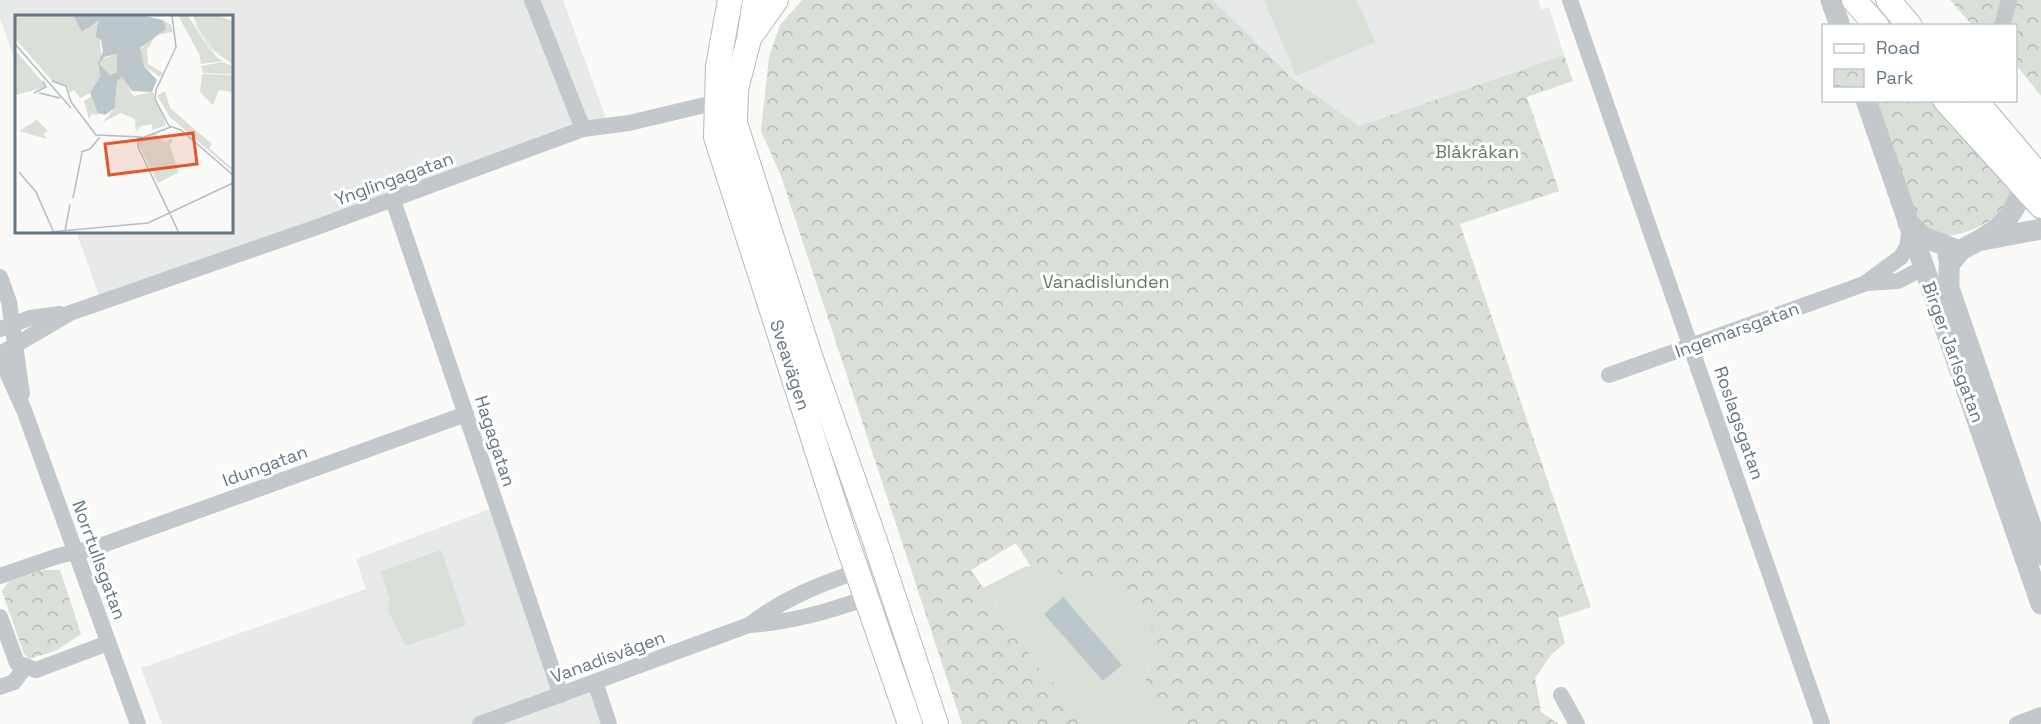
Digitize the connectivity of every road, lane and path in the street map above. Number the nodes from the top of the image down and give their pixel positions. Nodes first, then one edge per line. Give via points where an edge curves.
1 (532, 0) edge
2 (730, 0) edge
3 (755, 0) edge
4 (776, 0) edge
5 (1570, 0) edge
6 (1831, 0) edge
7 (1854, 0) edge
8 (1888, 0) edge
9 (2008, 0) edge
10 (1839, 24) edge
11 (1875, 24) edge
12 (1908, 24) edge
13 (2002, 24) edge
14 (747, 45) junction
15 (726, 99) junction
16 (1867, 102) edge
17 (1947, 102) edge
18 (1977, 102) edge
19 (583, 129) junction
20 (2032, 183) edge
21 (393, 200) junction
22 (2041, 206) edge
23 (1909, 227) junction
24 (2041, 229) edge
25 (1979, 240) junction
26 (1960, 251) junction
27 (1923, 268) junction
28 (0, 277) edge
29 (1864, 284) junction
30 (70, 313) junction
31 (6, 327) edge
32 (15, 344) junction
33 (1692, 346) junction
34 (0, 356) edge
35 (1609, 375) dead end
36 (24, 410) junction
37 (466, 414) junction
38 (76, 553) junction
39 (2041, 555) edge
40 (882, 563) junction
41 (857, 571) junction
42 (0, 576) edge
43 (890, 589) junction
44 (866, 598) junction
45 (2041, 604) edge
46 (1, 625) edge
47 (749, 625) junction
48 (108, 643) junction
49 (25, 667) junction
50 (595, 682) junction
51 (0, 687) edge
52 (561, 694) junction
53 (1561, 695) dead end
54 (2041, 715) edge
55 (138, 724) edge
56 (480, 724) edge
57 (609, 724) edge
58 (910, 724) edge
59 (936, 724) edge
60 (1577, 724) edge
61 (1822, 724) edge
62 (2017, 724) edge

1 - 19 street
2 - 15 main road, Sveavägen via 718,66
3 - 14 main road, Sveavägen
4 - 14 main road
5 - 33 street, Roslagsgatan
6 - 10 street
7 - 11 main road
8 - 12 main road
9 - 13 street
14 - 15 main road, Sveavägen
15 - 19 street, Ynglingagatan via 629,123
15 - 40 main road, Sveavägen
15 - 41 main road, Sveavägen via 716,137
16 - 23 street, Birger Jarlsgatan
17 - 20 main road
18 - 20 main road via 2022,157
19 - 21 street, Ynglingagatan
20 - 22 main road
20 - 25 street, Ingemarsgatan via 2012,214
21 - 30 street, Ynglingagatan
21 - 37 street, Hagagatan
23 - 26 street via 1923,237
23 - 27 street, Birger Jarlsgatan
23 - 29 street, Ingemarsgatan via 1901,257
24 - 25 street, Ingemarsgatan
25 - 26 street, Ingemarsgatan
26 - 27 street, Ingemarsgatan
26 - 39 street, Birger Jarlsgatan via 1949,265 1952,297
27 - 29 street, Ingemarsgatan via 1898,281
27 - 45 street, Birger Jarlsgatan
28 - 31 street, Norrtullsgatan
29 - 33 street, Ingemarsgatan
30 - 31 street, Ynglingagatan via 30,318
30 - 32 street, Ynglingagatan
31 - 32 street, Norrtullsgatan
32 - 34 street, Ynglingagatan
32 - 36 street, Norrtullsgatan
33 - 35 street, Ingemarsgatan
33 - 61 street, Roslagsgatan
34 - 36 street, Norrtullsgatan
36 - 38 street, Norrtullsgatan
37 - 38 street, Idungatan
37 - 52 street, Hagagatan
38 - 42 street, Idungatan
38 - 48 street, Norrtullsgatan
40 - 41 street, Vanadisvägen
40 - 43 main road, Sveavägen
41 - 44 main road, Sveavägen
41 - 47 street, Vanadisvägen via 773,606
43 - 44 street, Vanadisvägen
43 - 59 main road, Sveavägen
44 - 47 street, Vanadisvägen via 778,623
44 - 58 main road, Sveavägen
46 - 49 street via 17,663
47 - 50 street, Vanadisvägen
48 - 49 street via 36,670
48 - 55 street, Norrtullsgatan
49 - 51 street via 14,682
50 - 52 street, Vanadisvägen
50 - 57 street
52 - 56 street, Vanadisvägen
53 - 60 street
54 - 62 street

